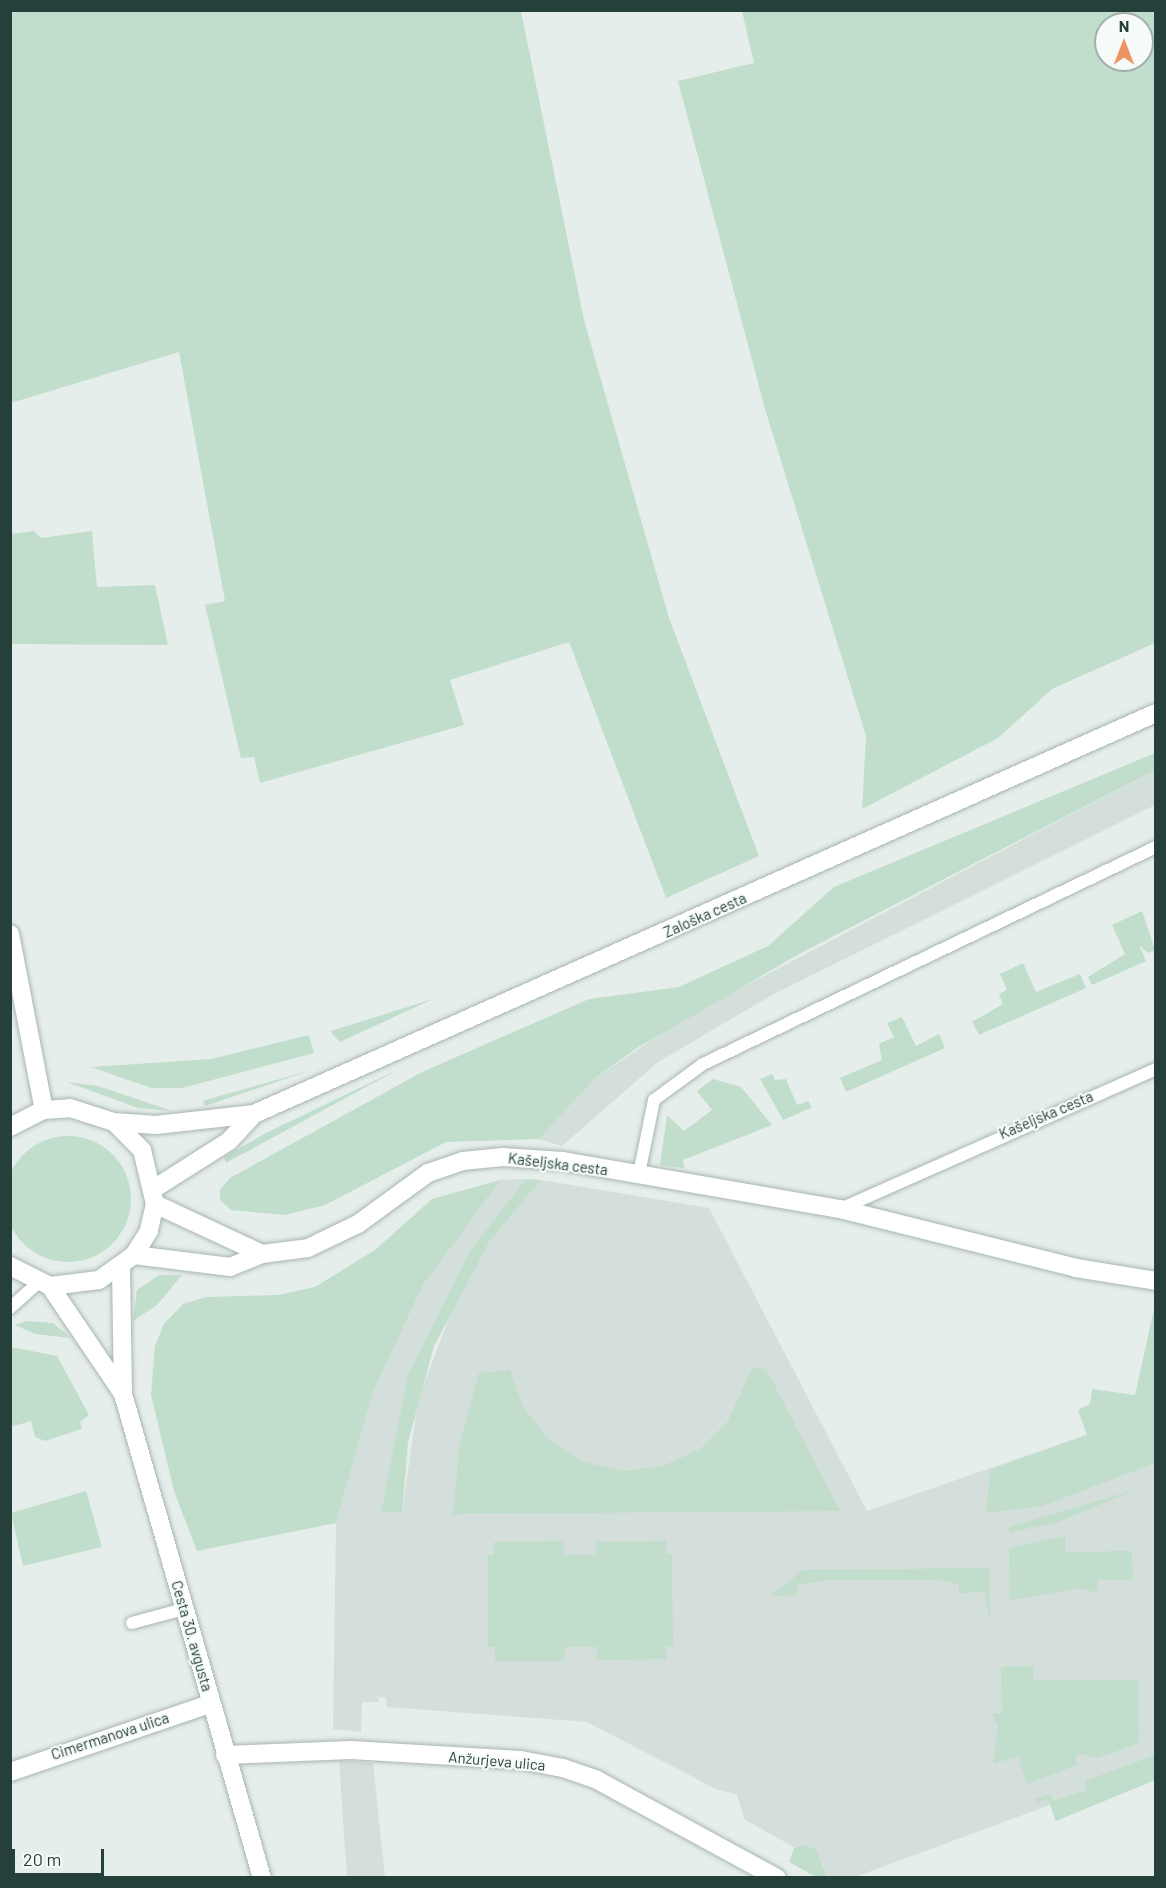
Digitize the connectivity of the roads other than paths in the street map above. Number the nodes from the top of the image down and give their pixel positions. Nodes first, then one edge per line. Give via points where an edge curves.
1 (1155, 713) edge
2 (1155, 847) edge
3 (10, 934) edge
4 (1155, 1069) edge
5 (44, 1110) junction
6 (254, 1114) junction
7 (114, 1122) junction
8 (10, 1127) edge
9 (639, 1174) junction
10 (155, 1196) junction
11 (840, 1209) junction
12 (262, 1254) junction
13 (134, 1255) junction
14 (10, 1266) edge
15 (121, 1268) junction
16 (1155, 1281) edge
17 (44, 1285) junction
18 (10, 1308) edge
19 (123, 1394) junction
20 (184, 1610) junction
21 (132, 1623) dead end
22 (210, 1704) junction
23 (225, 1755) junction
24 (10, 1772) edge
25 (262, 1878) edge
26 (777, 1878) edge

1 - 6 street, Zaloška cesta
2 - 9 lane via 703,1064 654,1100
3 - 5 street
4 - 11 lane, Kašeljska cesta
5 - 7 street via 82,1110
5 - 8 street
6 - 7 street, Zaloška cesta via 156,1125
6 - 10 street, Zaloška cesta via 229,1141
7 - 10 street via 142,1150
9 - 11 street, Kašeljska cesta
9 - 12 street, Kašeljska cesta via 530,1158 464,1161 420,1178 326,1241
10 - 12 street
10 - 13 street via 148,1231
11 - 16 street, Kašeljska cesta via 1076,1268
12 - 13 street, Kašeljska cesta via 230,1267
13 - 15 street
14 - 17 street
15 - 17 street via 91,1282
15 - 19 street, Cesta 30. avgusta
17 - 18 lane
17 - 19 street, Cesta 30. avgusta
19 - 20 street, Cesta 30. avgusta
20 - 21 lane
20 - 22 street, Cesta 30. avgusta
22 - 23 street, Cesta 30. avgusta
22 - 24 street, Cimermanova ulica
23 - 25 street, Cesta 30. avgusta
23 - 26 street, Anžurjeva ulica via 351,1750 521,1760 563,1768 597,1780

